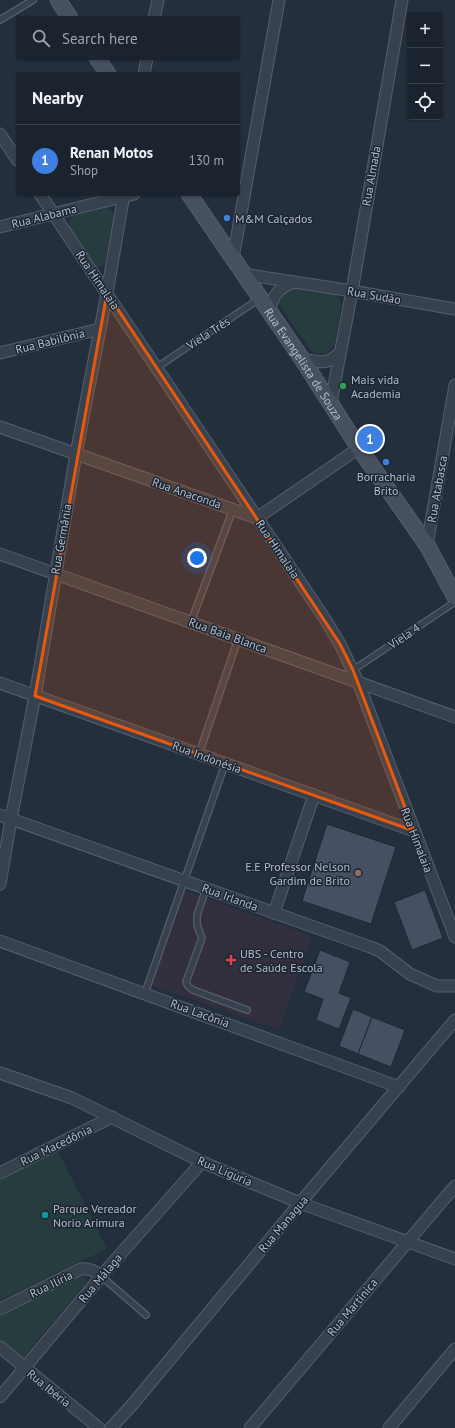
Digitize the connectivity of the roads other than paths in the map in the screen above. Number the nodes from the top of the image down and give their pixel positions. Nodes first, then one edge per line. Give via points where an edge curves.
1 (32, 0) edge
2 (58, 0) edge
3 (158, 0) edge
4 (279, 0) edge
5 (402, 0) edge
6 (69, 16) edge
7 (154, 16) edge
8 (0, 20) edge
9 (98, 60) edge
10 (147, 60) edge
11 (107, 72) edge
12 (144, 72) edge
13 (0, 134) edge
14 (16, 158) edge
15 (41, 196) edge
16 (123, 196) edge
17 (127, 196) edge
18 (190, 196) edge
19 (53, 214) junction
20 (0, 227) edge
21 (238, 227) junction
22 (216, 234) junction
23 (232, 258) junction
24 (243, 274) junction
25 (293, 282) junction
26 (352, 291) junction
27 (107, 293) junction
28 (260, 299) junction
29 (455, 309) edge
30 (269, 311) junction
31 (100, 329) junction
32 (340, 352) junction
33 (0, 353) edge
34 (302, 359) junction
35 (156, 368) junction
36 (455, 385) edge
37 (331, 402) junction
38 (0, 427) edge
39 (360, 448) junction
40 (76, 454) junction
41 (233, 509) junction
42 (257, 518) junction
43 (427, 545) junction
44 (0, 554) edge
45 (55, 574) junction
46 (455, 597) edge
47 (455, 602) edge
48 (191, 622) junction
49 (238, 639) junction
50 (353, 670) junction
51 (358, 682) junction
52 (0, 683) edge
53 (36, 696) junction
54 (455, 717) edge
55 (199, 754) junction
56 (225, 764) junction
57 (314, 795) junction
58 (0, 815) edge
59 (11, 819) junction
60 (414, 831) junction
61 (184, 881) junction
62 (0, 884) edge
63 (206, 889) junction
64 (274, 913) junction
65 (455, 937) edge
66 (0, 941) edge
67 (455, 986) edge
68 (145, 993) junction
69 (247, 1010) dead end
70 (455, 1020) edge
71 (0, 1072) edge
72 (399, 1087) junction
73 (112, 1117) junction
74 (202, 1162) junction
75 (0, 1172) edge
76 (455, 1186) edge
77 (300, 1203) junction
78 (406, 1242) junction
79 (455, 1259) edge
80 (102, 1276) junction
81 (0, 1309) edge
82 (146, 1315) dead end
83 (0, 1347) edge
84 (455, 1349) edge
85 (24, 1368) junction
86 (0, 1397) edge
87 (98, 1428) edge
88 (111, 1428) edge
89 (250, 1428) edge
90 (389, 1428) edge

1 - 8 lane
2 - 6 main road
3 - 7 street
4 - 21 street
5 - 26 street, Rua Almada
9 - 11 main road
10 - 12 street
13 - 14 street
15 - 19 street, Rua Himalaia
16 - 19 street, Rua Alabama
17 - 27 street, Rua Germânia
18 - 22 main road, Rua Evangelista de Souza
19 - 20 street, Rua Alabama
19 - 27 street, Rua Himalaia
21 - 22 street via 230,235
21 - 23 street
22 - 23 main road, Rua Evangelista de Souza
23 - 24 main road, Rua Evangelista de Souza
24 - 25 street, Rua Sudão
24 - 28 main road, Rua Evangelista de Souza
25 - 26 street, Rua Sudão
25 - 30 street via 278,291
26 - 29 street, Rua Sudão
26 - 32 street, Rua Almada
27 - 31 street, Rua Germânia
27 - 35 street, Rua Himalaia
28 - 30 main road, Rua Evangelista de Souza
28 - 35 lane, Viela Três
30 - 34 main road, Rua Evangelista de Souza
31 - 33 street, Rua Babilônia
31 - 40 street, Rua Germânia
32 - 34 street via 326,362
32 - 37 street, Rua Almada
34 - 37 main road, Rua Evangelista de Souza
35 - 42 street, Rua Himalaia
36 - 43 street, Rua Atabasca
37 - 39 main road, Rua Evangelista de Souza
38 - 40 street, Rua Anaconda
39 - 42 street
39 - 43 main road, Rua Evangelista de Souza
40 - 41 street, Rua Anaconda
40 - 45 street, Rua Germânia
41 - 42 street, Rua Anaconda
41 - 48 lane
42 - 50 street, Rua Himalaia via 325,619
43 - 46 main road, Rua Evangelista de Souza
44 - 45 street, Rua Baia Blanca
45 - 48 street, Rua Baia Blanca
45 - 53 street, Rua Germânia
47 - 50 lane, Viela 4
48 - 49 street, Rua Baia Blanca
49 - 51 street, Rua Baia Blanca
49 - 55 lane
50 - 51 street, Rua Himalaia
51 - 54 street, Rua Baia Blanca
51 - 60 street, Rua Himalaia
52 - 53 street, Rua Indonésia
53 - 55 street, Rua Indonésia
53 - 59 street, Rua Germânia
55 - 56 street, Rua Indonésia
56 - 57 street, Rua Indonésia
56 - 61 lane
57 - 60 street, Rua Indonésia
57 - 64 street
58 - 59 street, Rua Irlanda
59 - 61 street, Rua Irlanda
59 - 62 street, Rua Germânia
60 - 65 street, Rua Himalaia
61 - 63 street, Rua Irlanda
61 - 68 lane
63 - 64 street, Rua Irlanda
63 - 69 lane via 197,915 197,925 202,938 186,982 193,990
64 - 67 street, Rua Irlanda via 373,948 410,974 437,986
66 - 68 street, Rua Lacônia
68 - 72 street, Rua Lacônia
70 - 72 street, Rua Managua
71 - 73 street, Rua Ligúria via 72,1098
72 - 77 street, Rua Managua
73 - 74 street, Rua Ligúria
73 - 75 street, Rua Macedônia
74 - 77 street, Rua Ligúria
74 - 80 street, Rua Málaga
76 - 78 street, Rua Martinica
77 - 78 street, Rua Ligúria
77 - 88 street, Rua Managua
78 - 79 street, Rua Ligúria
78 - 89 street, Rua Martinica
80 - 81 street, Rua Ilíria via 91,1269 81,1269
80 - 82 lane
80 - 85 street, Rua Málaga
83 - 85 street, Rua Ibéria
84 - 90 street
85 - 86 street, Rua Málaga
85 - 87 street, Rua Ibéria

